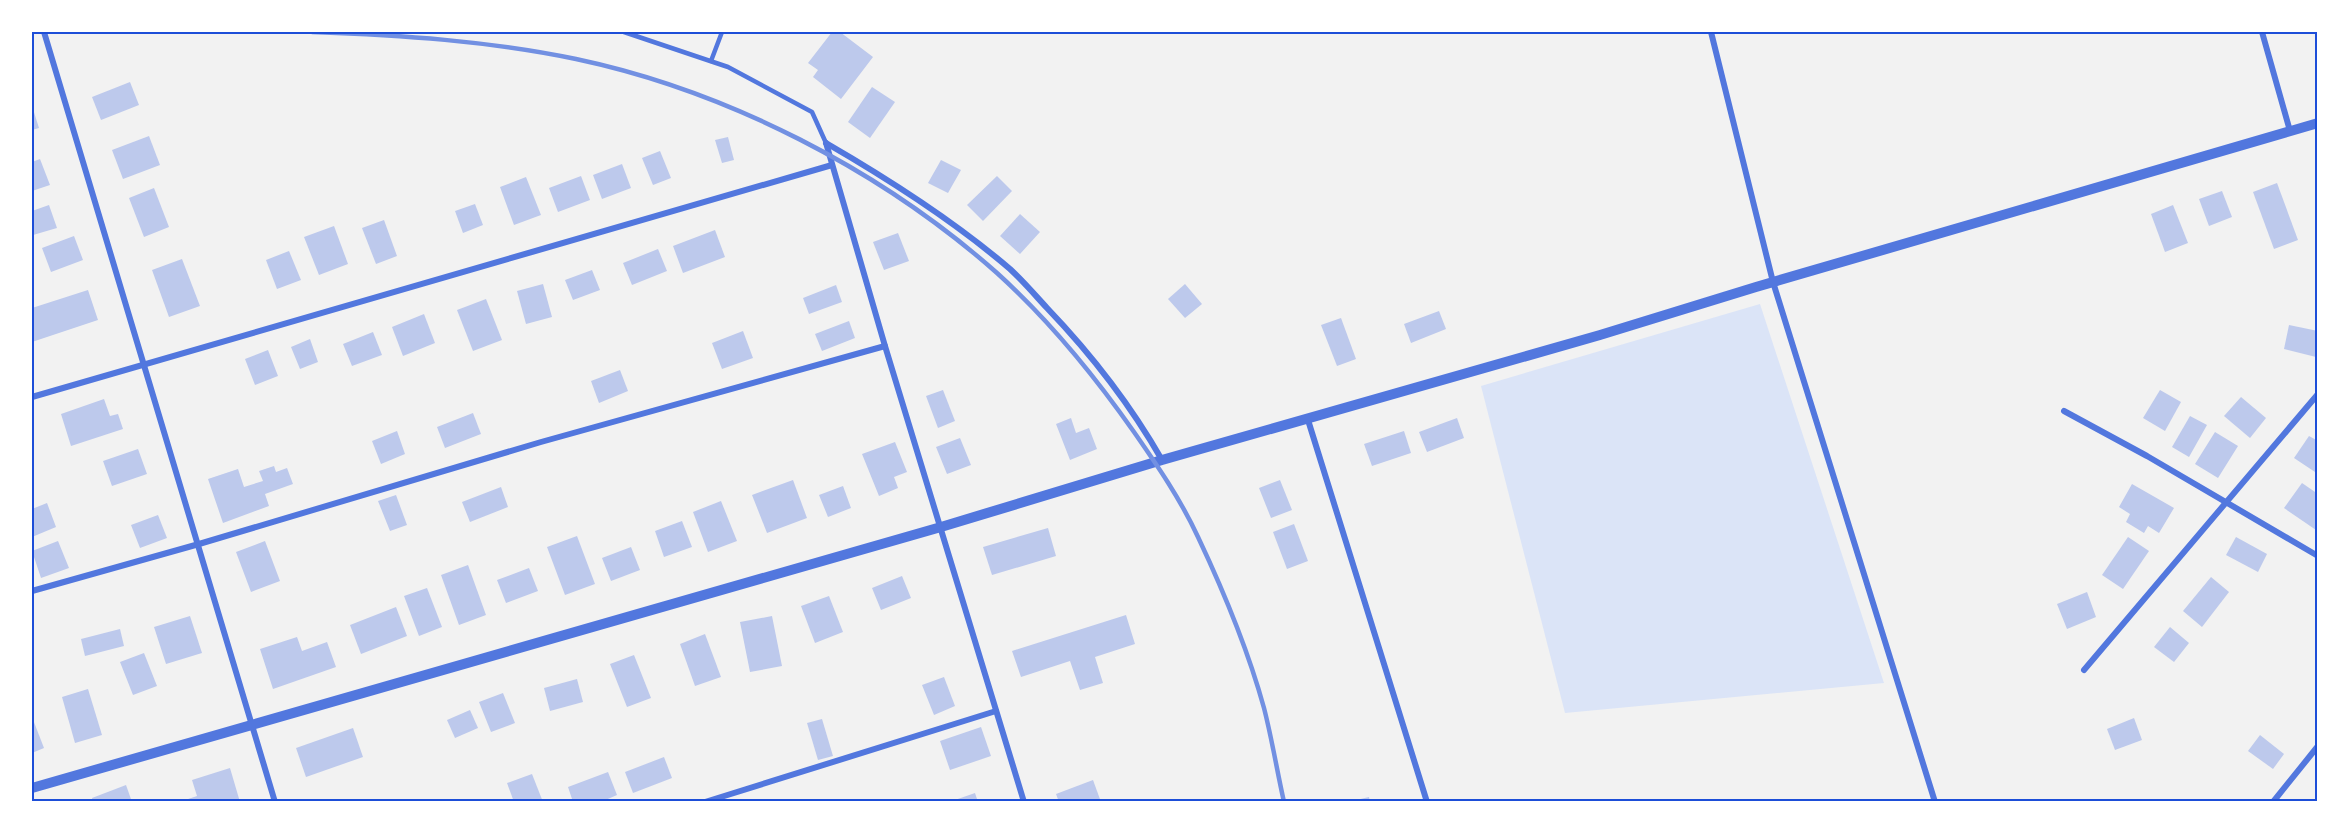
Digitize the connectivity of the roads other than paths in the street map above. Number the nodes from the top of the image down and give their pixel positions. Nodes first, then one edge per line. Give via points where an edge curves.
1 (44, 32) edge
2 (624, 32) edge
3 (722, 32) edge
4 (1711, 32) edge
5 (2262, 32) edge
6 (711, 61) junction
7 (2318, 123) edge
8 (2290, 131) junction
9 (826, 143) junction
10 (832, 165) junction
11 (1773, 282) junction
12 (885, 346) junction
13 (145, 363) junction
14 (2318, 394) edge
15 (32, 397) edge
16 (2064, 411) dead end
17 (1308, 420) junction
18 (1162, 460) junction
19 (2228, 503) junction
20 (941, 527) junction
21 (199, 544) junction
22 (2318, 556) edge
23 (32, 591) edge
24 (2084, 670) dead end
25 (996, 711) junction
26 (253, 724) junction
27 (2318, 746) edge
28 (32, 788) edge
29 (275, 801) edge
30 (705, 801) edge
31 (1024, 801) edge
32 (1427, 801) edge
33 (1935, 801) edge
34 (2273, 801) edge

1 - 13 street
2 - 6 lane
3 - 6 lane
4 - 11 street
5 - 8 street
6 - 9 lane via 812,112
7 - 8 street
8 - 11 street
9 - 10 street
9 - 18 street via 914,196 1010,270 1078,341 1117,389
10 - 12 street
10 - 13 street
11 - 17 street
11 - 33 street
12 - 20 street
12 - 21 street via 541,442
13 - 15 street
13 - 21 street
14 - 19 street
16 - 19 street
17 - 18 street
17 - 32 street
18 - 20 street
19 - 22 street
19 - 24 street
20 - 25 street
20 - 26 street
21 - 23 street
21 - 26 street
25 - 30 street
25 - 31 street
26 - 28 street
26 - 29 street
27 - 34 street

